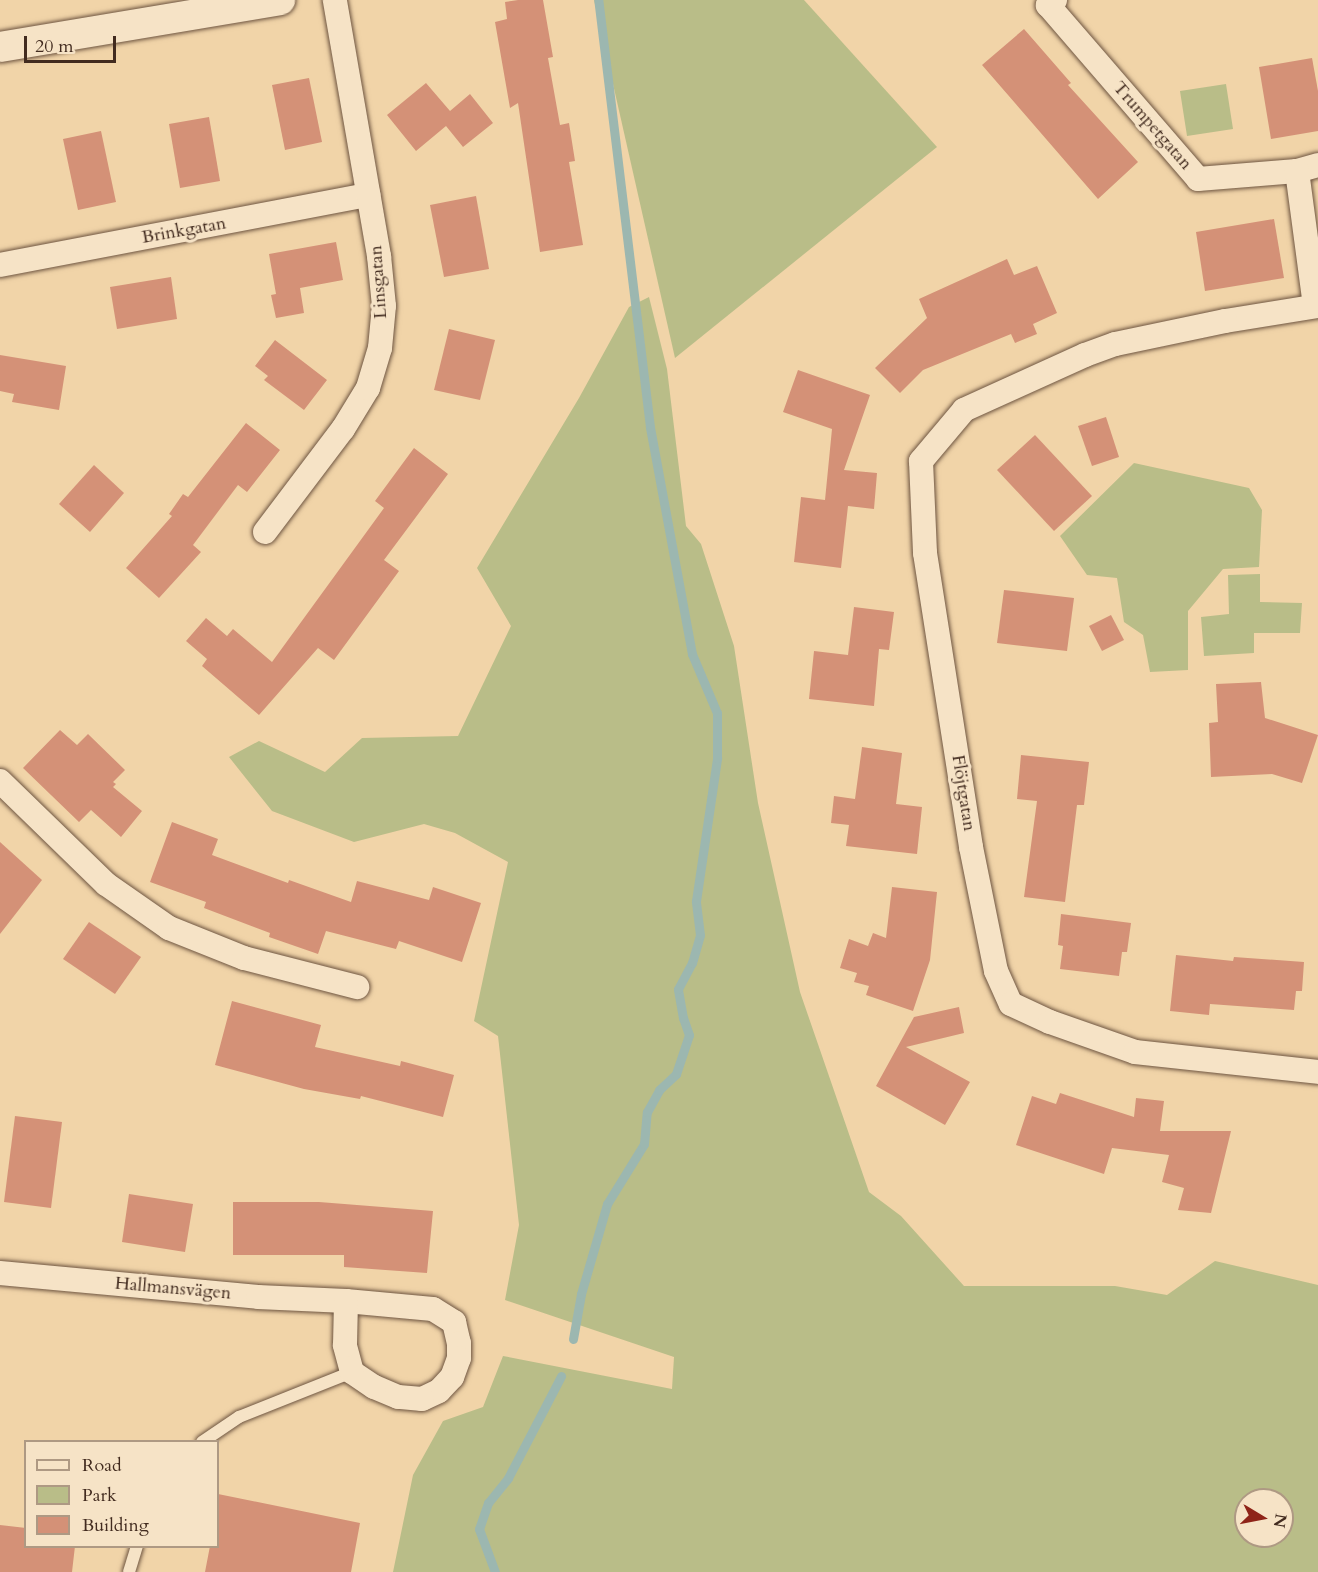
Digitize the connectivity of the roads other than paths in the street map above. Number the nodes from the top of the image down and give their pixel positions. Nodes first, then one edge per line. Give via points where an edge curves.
1 (280, 0) edge
2 (335, 0) edge
3 (1055, 0) edge
4 (0, 47) edge
5 (1307, 168) edge
6 (368, 195) junction
7 (0, 265) edge
8 (1317, 306) edge
9 (1085, 355) joint
10 (265, 532) dead end
11 (0, 781) edge
12 (357, 987) dead end
13 (1318, 1072) edge
14 (1, 1269) edge
15 (346, 1301) junction
16 (352, 1372) junction
17 (205, 1440) edge
18 (136, 1548) edge
19 (129, 1572) edge

1 - 4 street
2 - 6 street, Linsgatan
3 - 5 street, Trumpetgatan via 1048,5 1198,179
5 - 8 street, Trumpetgatan
6 - 7 street, Brinkgatan
6 - 10 street, Linsgatan via 384,306 380,348 371,378 343,429
8 - 9 street, Trumpetgatan via 1115,344
9 - 13 street, Flöjtgatan via 964,410 921,461 925,553 971,847 996,971 1011,1004 1135,1052
11 - 12 street via 106,884 169,928 244,958
14 - 15 street, Hallmansvägen via 258,1297
15 - 16 street via 345,1345
15 - 16 street, Hallmansvägen via 433,1309 453,1322 459,1343 459,1358 452,1377 439,1391 422,1399 398,1397
16 - 17 lane via 239,1417
18 - 19 lane

